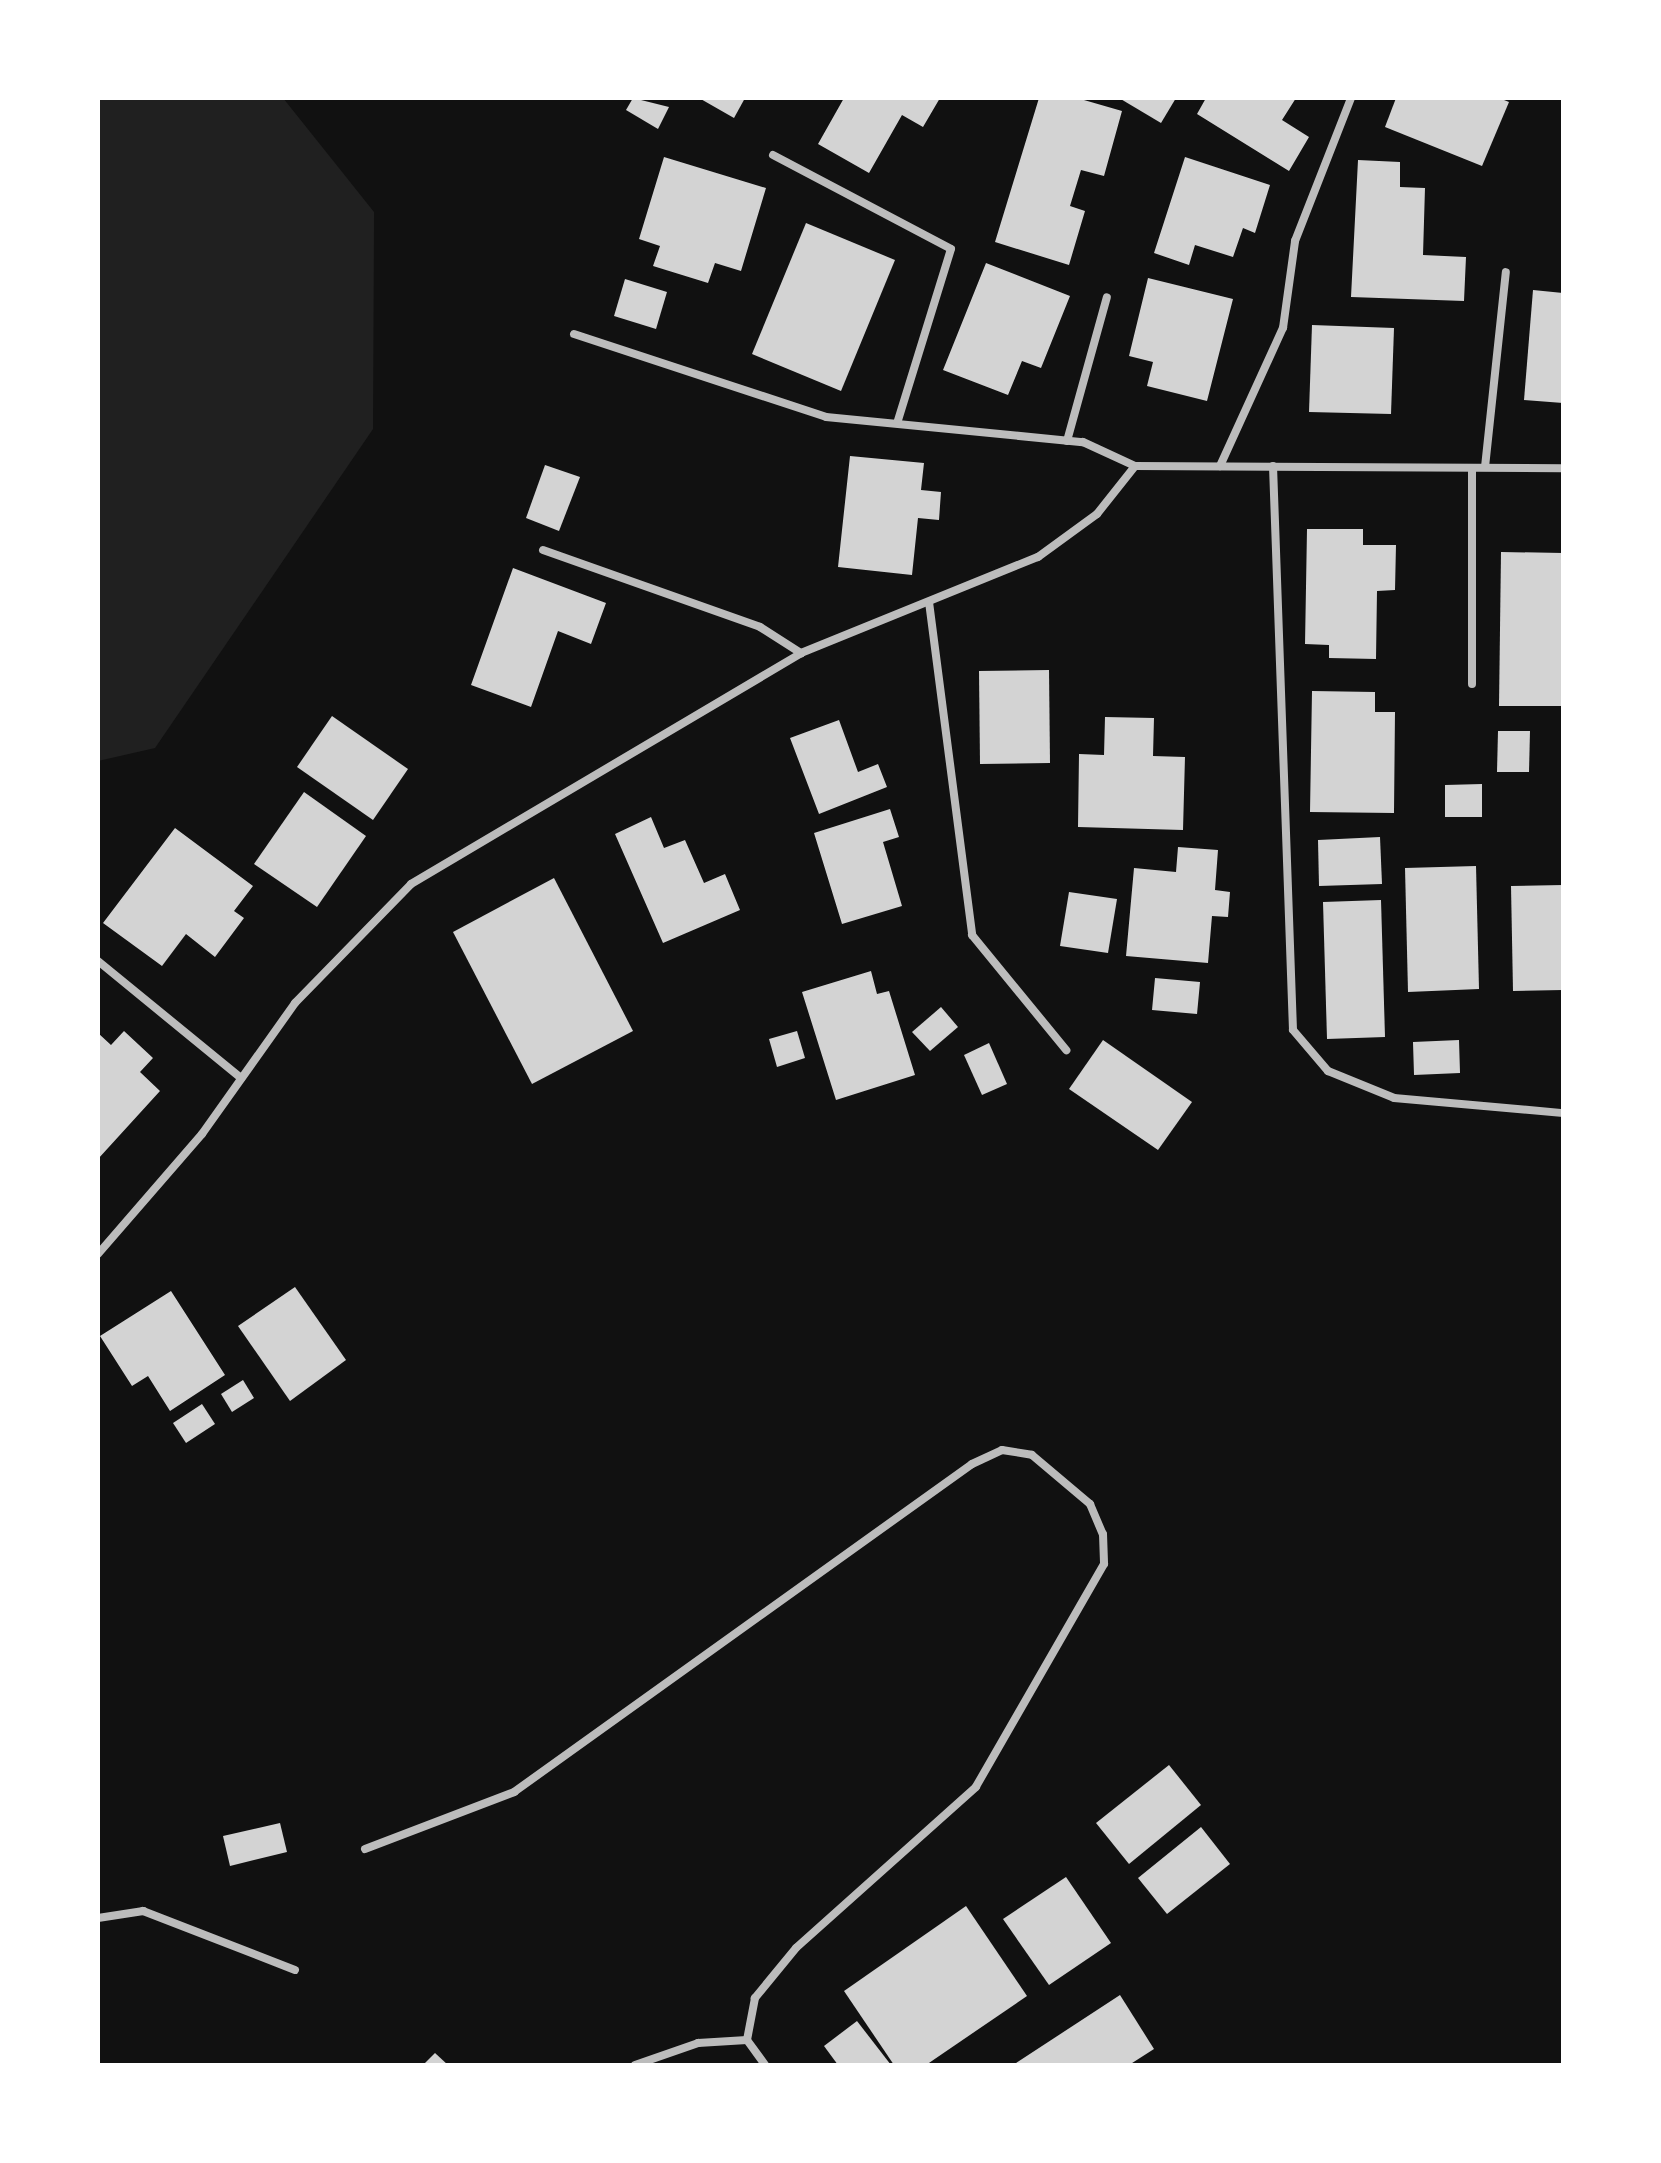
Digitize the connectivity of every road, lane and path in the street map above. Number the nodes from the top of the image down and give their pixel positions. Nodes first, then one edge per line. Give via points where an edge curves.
1 (1351, 98) edge
2 (773, 155) dead end
3 (1506, 272) dead end
4 (1107, 297) dead end
5 (574, 334) dead end
6 (897, 423) junction
7 (1067, 441) junction
8 (1135, 466) junction
9 (1220, 466) junction
10 (1273, 466) junction
11 (1485, 467) junction
12 (1472, 468) junction
13 (1563, 468) edge
14 (543, 550) dead end
15 (929, 602) junction
16 (801, 653) junction
17 (1472, 684) dead end
18 (98, 961) edge
19 (1066, 1050) dead end
20 (241, 1078) junction
21 (1563, 1113) edge
22 (98, 1254) edge
23 (365, 1849) dead end
24 (98, 1918) edge
25 (295, 1970) dead end
26 (747, 2040) junction
27 (635, 2065) edge
28 (765, 2065) edge

1 - 9 street via 1295,241 1283,328
2 - 6 street via 951,249
3 - 11 street
4 - 7 street
5 - 6 street via 826,417
6 - 7 street
7 - 8 street
8 - 9 street
8 - 15 street via 1097,514 1038,557
9 - 10 street
10 - 12 street
10 - 21 street via 1293,1030 1328,1071 1394,1098
11 - 12 street
11 - 13 street
12 - 17 street
14 - 16 street via 760,627
15 - 16 street
15 - 19 street via 972,935
16 - 20 street via 411,884 295,1003
18 - 20 street
20 - 22 street
23 - 26 street via 514,1792 972,1464 1002,1450 1032,1455 1090,1504 1103,1534 1104,1564 976,1787 796,1948 755,1998
24 - 25 street via 143,1911
26 - 27 street via 698,2043
26 - 28 street

